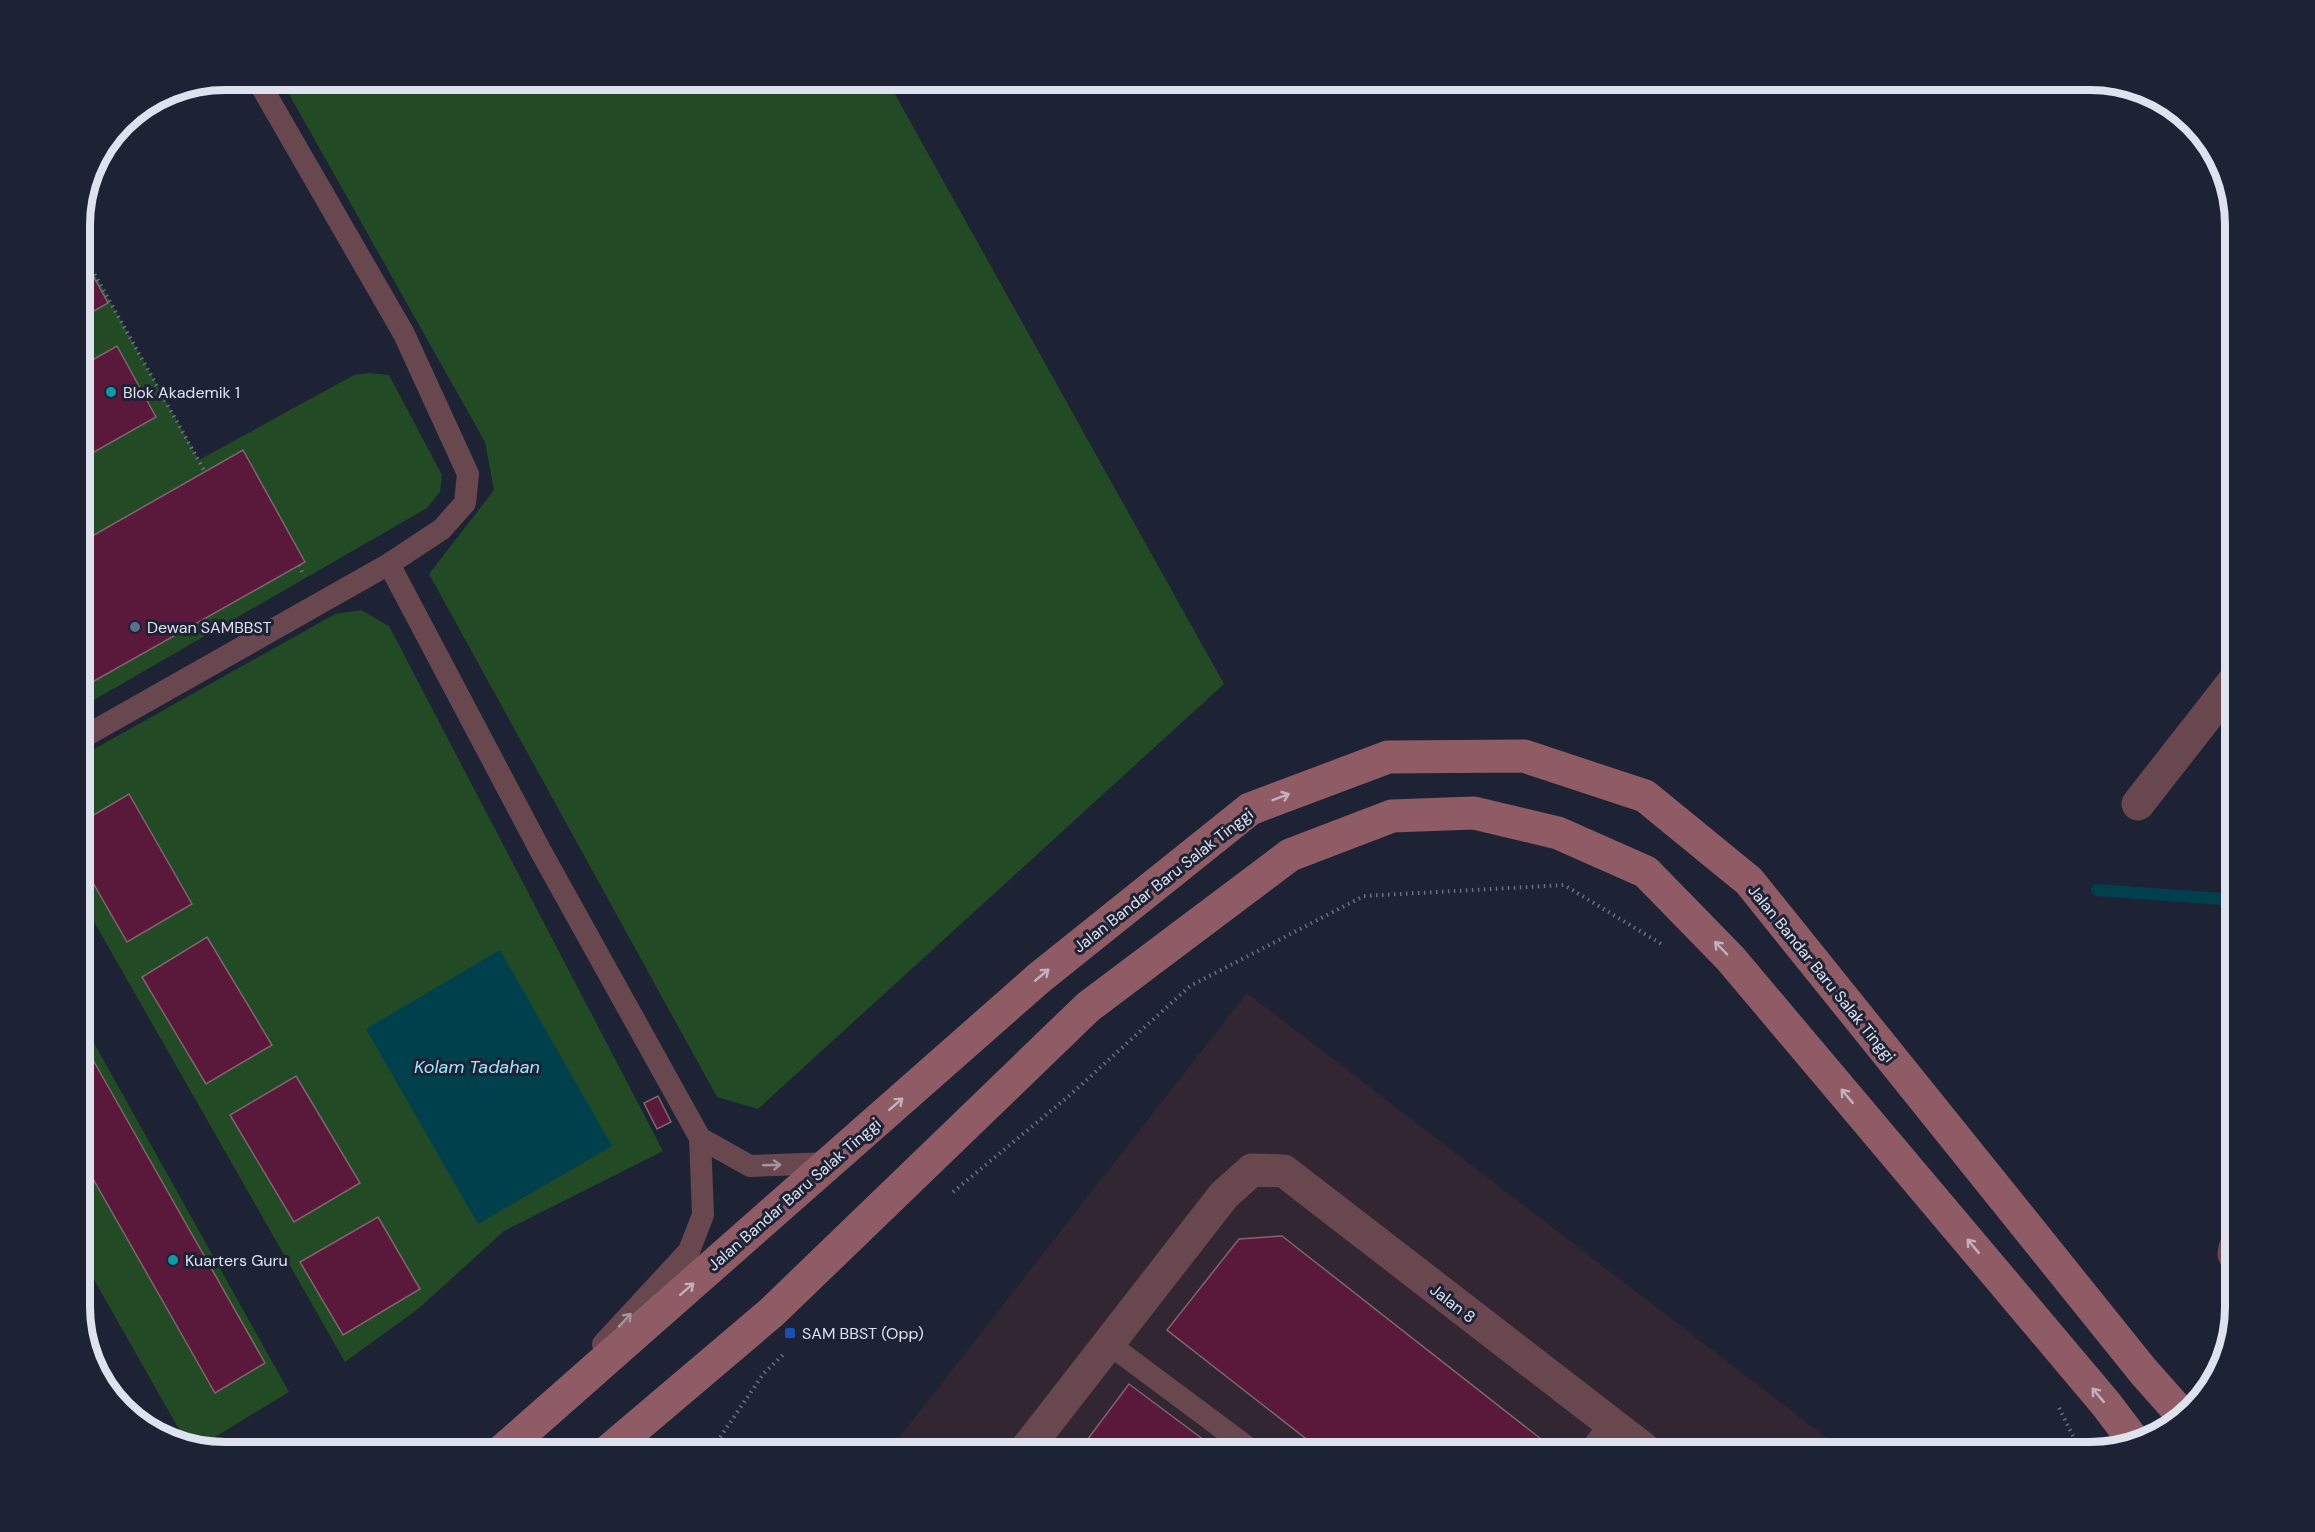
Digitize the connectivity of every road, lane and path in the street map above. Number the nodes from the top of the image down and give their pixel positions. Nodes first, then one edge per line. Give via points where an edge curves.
1 (263, 90) edge
2 (90, 266) edge
3 (205, 472) dead end
4 (388, 564) junction
5 (2225, 693) edge
6 (90, 733) edge
7 (2138, 804) dead end
8 (1666, 947) dead end
9 (700, 1138) junction
10 (829, 1163) junction
11 (951, 1193) dead end
12 (1109, 1344) junction
13 (789, 1348) dead end
14 (2056, 1402) dead end
15 (2177, 1409) edge
16 (1610, 1424) junction
17 (2130, 1436) edge
18 (512, 1442) edge
19 (513, 1442) edge
20 (619, 1442) edge
21 (717, 1442) edge
22 (1032, 1442) edge
23 (1241, 1442) edge
24 (1596, 1442) edge
25 (1634, 1442) edge
26 (2075, 1442) edge

1 - 4 lane via 404,334 468,474 465,503 442,529
2 - 3 path
4 - 6 lane
4 - 9 lane
5 - 7 street
8 - 11 path via 1564,885 1364,896 1190,986 1070,1095
9 -> 10 lane via 750,1166
18 -> 9 lane via 689,1251 704,1215
10 -> 15 main road, Jalan Bandar Baru Salak Tinggi via 1039,978 1250,809 1388,757 1524,756 1645,796 1749,882
19 -> 10 main road, Jalan Bandar Baru Salak Tinggi
12 - 16 street, Jalan 8 via 1224,1195 1252,1170 1284,1171
12 - 22 street
12 - 23 lane
13 - 21 path via 764,1373
14 - 26 path
16 - 24 lane
16 - 25 street, Jalan 8
17 -> 20 main road via 1730,957 1646,872 1558,833 1474,813 1392,816 1290,855 1088,1007 772,1312

